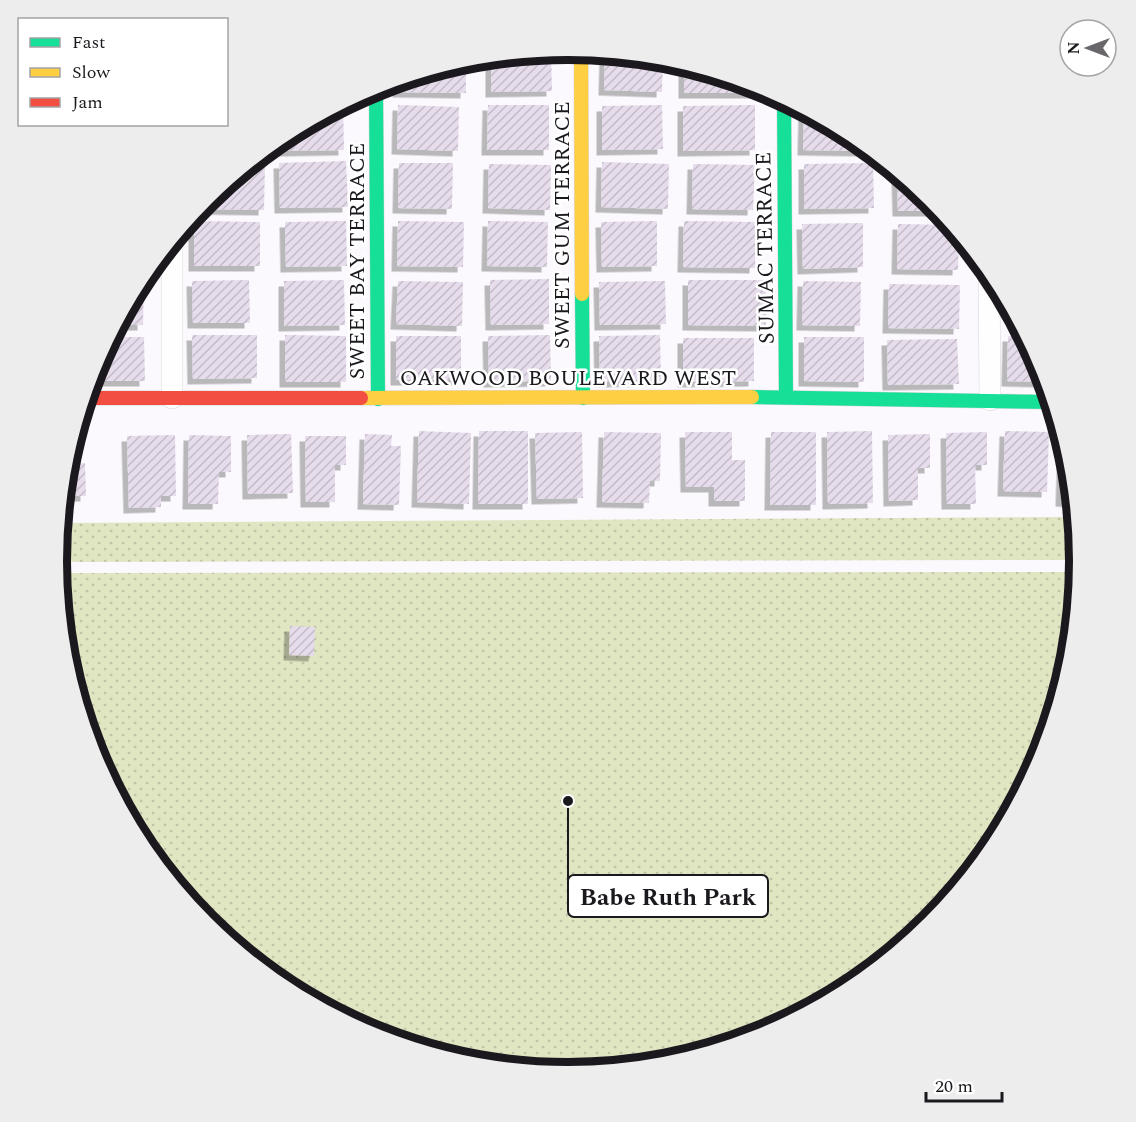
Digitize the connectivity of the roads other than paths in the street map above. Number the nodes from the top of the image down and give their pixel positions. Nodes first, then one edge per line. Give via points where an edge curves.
1 (581, 60) edge
2 (376, 98) edge
3 (784, 109) edge
4 (172, 255) edge
5 (989, 290) edge
6 (786, 397) junction
7 (95, 398) edge
8 (172, 398) junction
9 (583, 398) junction
10 (378, 399) junction
11 (990, 399) junction
12 (1042, 402) edge

1 - 9 street, SWEET GUM TERRACE
2 - 10 street, SWEET BAY TERRACE
3 - 6 street, SUMAC TERRACE
4 - 8 street
5 - 11 street
6 - 9 street, OAKWOOD BOULEVARD WEST
6 - 11 street, OAKWOOD BOULEVARD WEST
7 - 8 street, OAKWOOD BOULEVARD WEST
8 - 10 street, OAKWOOD BOULEVARD WEST
9 - 10 street, OAKWOOD BOULEVARD WEST
11 - 12 street, OAKWOOD BOULEVARD WEST

